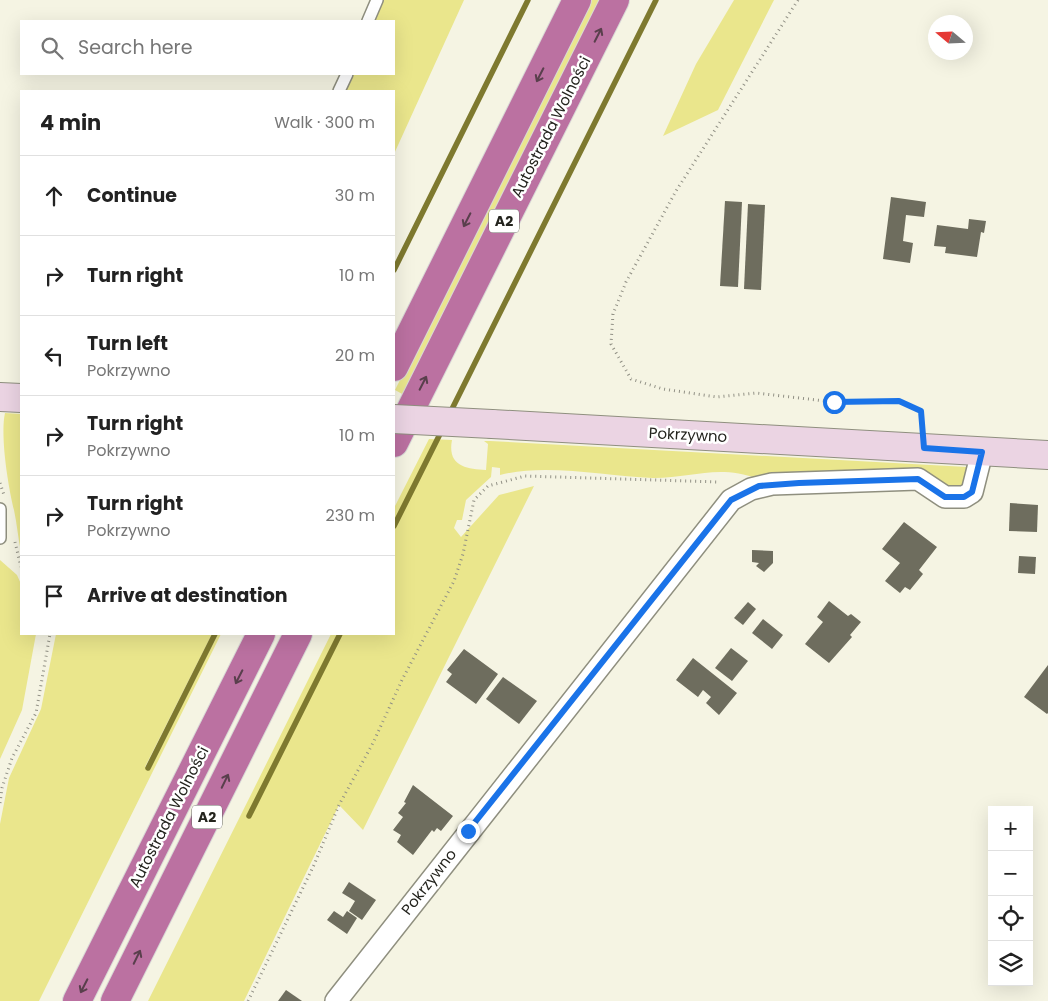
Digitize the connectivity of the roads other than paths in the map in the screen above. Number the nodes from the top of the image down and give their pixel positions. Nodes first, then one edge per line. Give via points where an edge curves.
1 (377, 0) edge
2 (577, 0) edge
3 (615, 0) edge
4 (368, 20) edge
5 (347, 75) edge
6 (339, 90) edge
7 (395, 365) edge
8 (0, 397) edge
9 (20, 398) edge
10 (395, 419) edge
11 (395, 441) edge
12 (982, 452) junction
13 (1048, 455) edge
14 (0, 509) edge
15 (0, 538) edge
16 (260, 635) edge
17 (298, 635) edge
18 (77, 1001) edge
19 (116, 1001) edge
20 (336, 1001) edge

1 - 4 lane
2 -> 7 highway, A2
11 -> 3 highway, Autostrada Wolności / A2
5 - 6 lane
8 - 9 street
10 - 12 street, Pokrzywno, bridge
12 - 13 street, Pokrzywno
12 - 20 street, Pokrzywno via 972,492 964,497 945,497 918,479 772,484 751,489 731,500
14 - 15 lane
16 -> 18 highway, Autostrada Wolności / A2
19 -> 17 highway, A2

